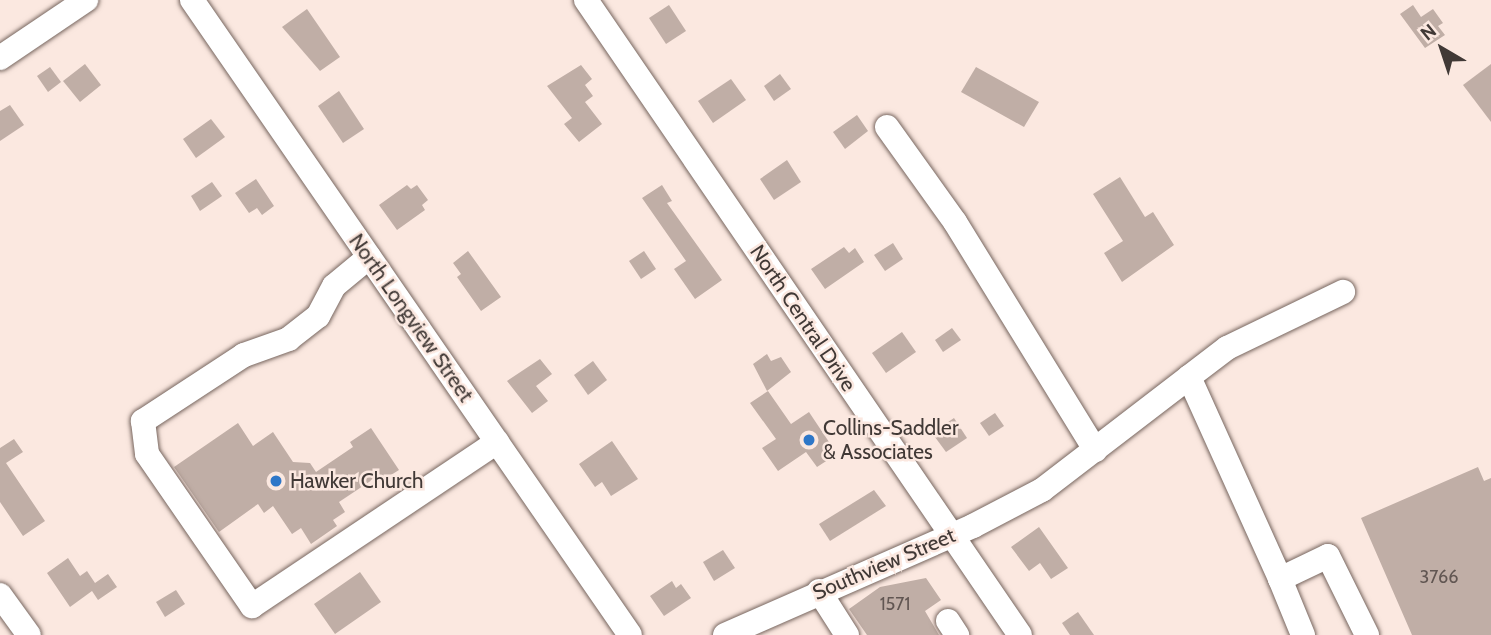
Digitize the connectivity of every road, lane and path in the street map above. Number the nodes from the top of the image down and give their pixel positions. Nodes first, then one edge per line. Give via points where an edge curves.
1 (86, 0) edge
2 (192, 0) edge
3 (586, 0) edge
4 (0, 58) edge
5 (887, 127) dead end
6 (369, 257) junction
7 (1343, 292) dead end
8 (1189, 377) junction
9 (496, 442) junction
10 (1095, 450) junction
11 (951, 535) junction
12 (1280, 579) junction
13 (819, 591) junction
14 (0, 594) edge
15 (29, 635) edge
16 (630, 635) edge
17 (725, 635) edge
18 (847, 635) edge
19 (1020, 635) edge
20 (1303, 635) edge
21 (1367, 635) edge

1 - 4 street
2 - 6 street, North Longview Street
3 - 11 street, North Central Drive
5 - 10 street via 955,222
6 - 9 street, North Longview Street
6 - 9 street via 334,286 317,316 289,340 243,355 144,421 147,454 252,606
7 - 8 street, Southview Street via 1227,348
8 - 10 street, Southview Street
8 - 12 street
9 - 16 street, North Longview Street
10 - 11 street, Southview Street via 1042,489
11 - 13 street, Southview Street
11 - 19 street, North Central Drive
12 - 20 street
12 - 21 street via 1328,556
13 - 17 street, Southview Street
13 - 18 street
14 - 15 street

